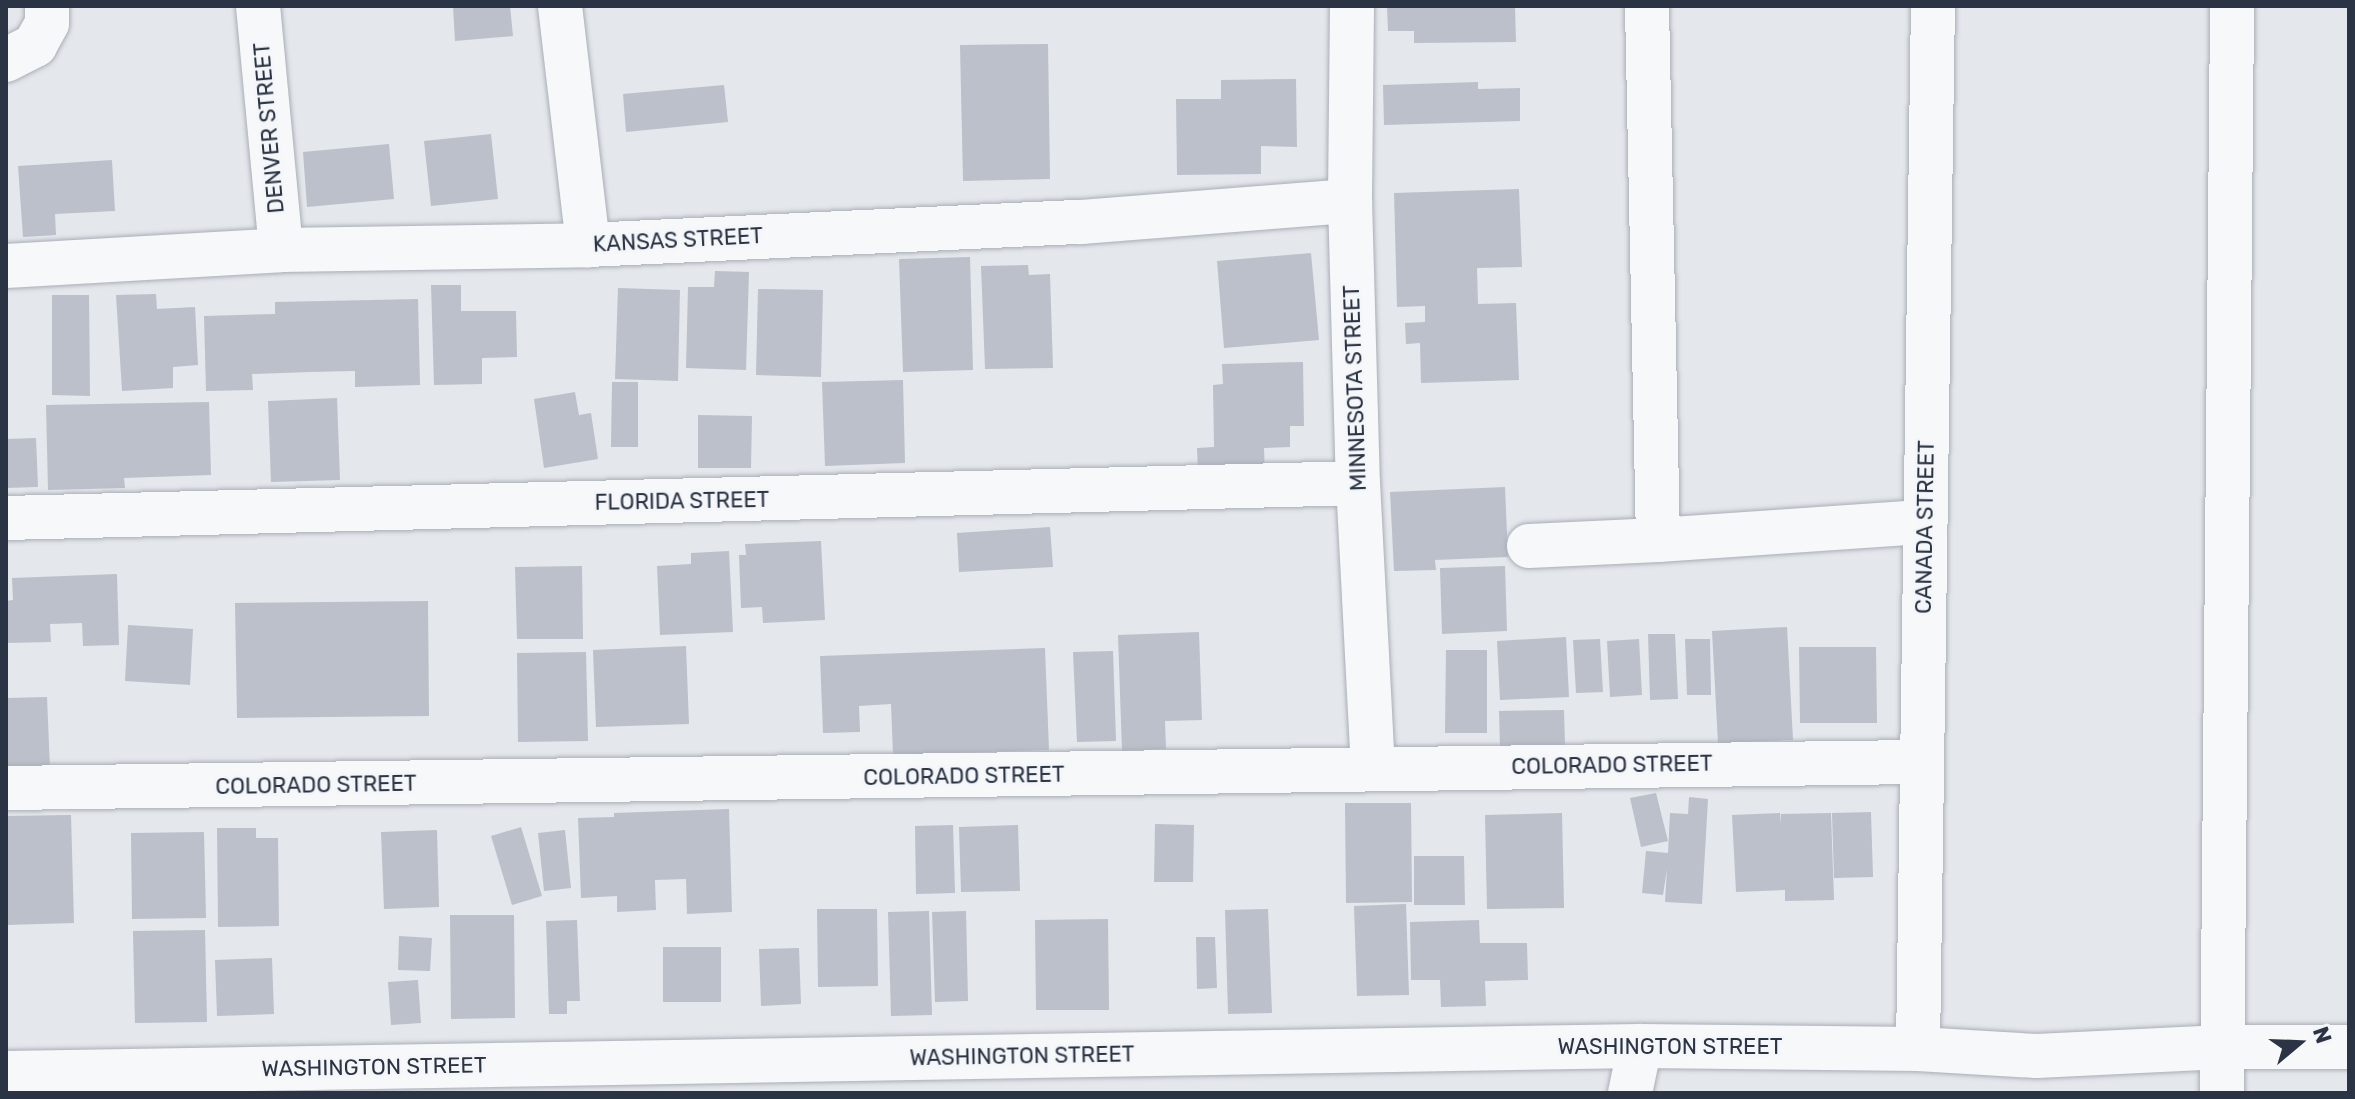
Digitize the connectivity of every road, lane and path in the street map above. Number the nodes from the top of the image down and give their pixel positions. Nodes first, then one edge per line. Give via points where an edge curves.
1 (258, 6) edge
2 (560, 6) edge
3 (1352, 6) edge
4 (1647, 6) edge
5 (1933, 6) edge
6 (2232, 6) edge
7 (1350, 201) junction
8 (588, 245) junction
9 (281, 250) junction
10 (6, 266) edge
11 (1358, 483) junction
12 (6, 518) edge
13 (1925, 522) junction
14 (1658, 540) junction
15 (1529, 546) dead end
16 (1922, 762) junction
17 (1373, 769) junction
18 (6, 788) edge
19 (1640, 1046) junction
20 (2223, 1047) junction
21 (2349, 1047) edge
22 (1918, 1049) junction
23 (6, 1073) edge
24 (912, 1076) edge
25 (1630, 1093) edge
26 (2222, 1093) edge

1 - 9 street, DENVER STREET
2 - 8 street
3 - 7 street, MINNESOTA STREET
4 - 14 street
5 - 13 street, CANADA STREET
6 - 20 street
7 - 8 street, KANSAS STREET via 1081,222
7 - 11 street, MINNESOTA STREET
8 - 9 street, KANSAS STREET
9 - 10 street, KANSAS STREET
11 - 12 street, FLORIDA STREET
11 - 17 street, MINNESOTA STREET
13 - 14 street
13 - 16 street, CANADA STREET
14 - 15 street
16 - 17 street, COLORADO STREET
16 - 22 street, CANADA STREET
17 - 18 street, COLORADO STREET
19 - 22 street, WASHINGTON STREET
19 - 24 street, WASHINGTON STREET
19 - 25 street
20 - 21 street, WASHINGTON STREET
20 - 22 street, WASHINGTON STREET via 2037,1056
20 - 26 street
23 - 24 street, WASHINGTON STREET

